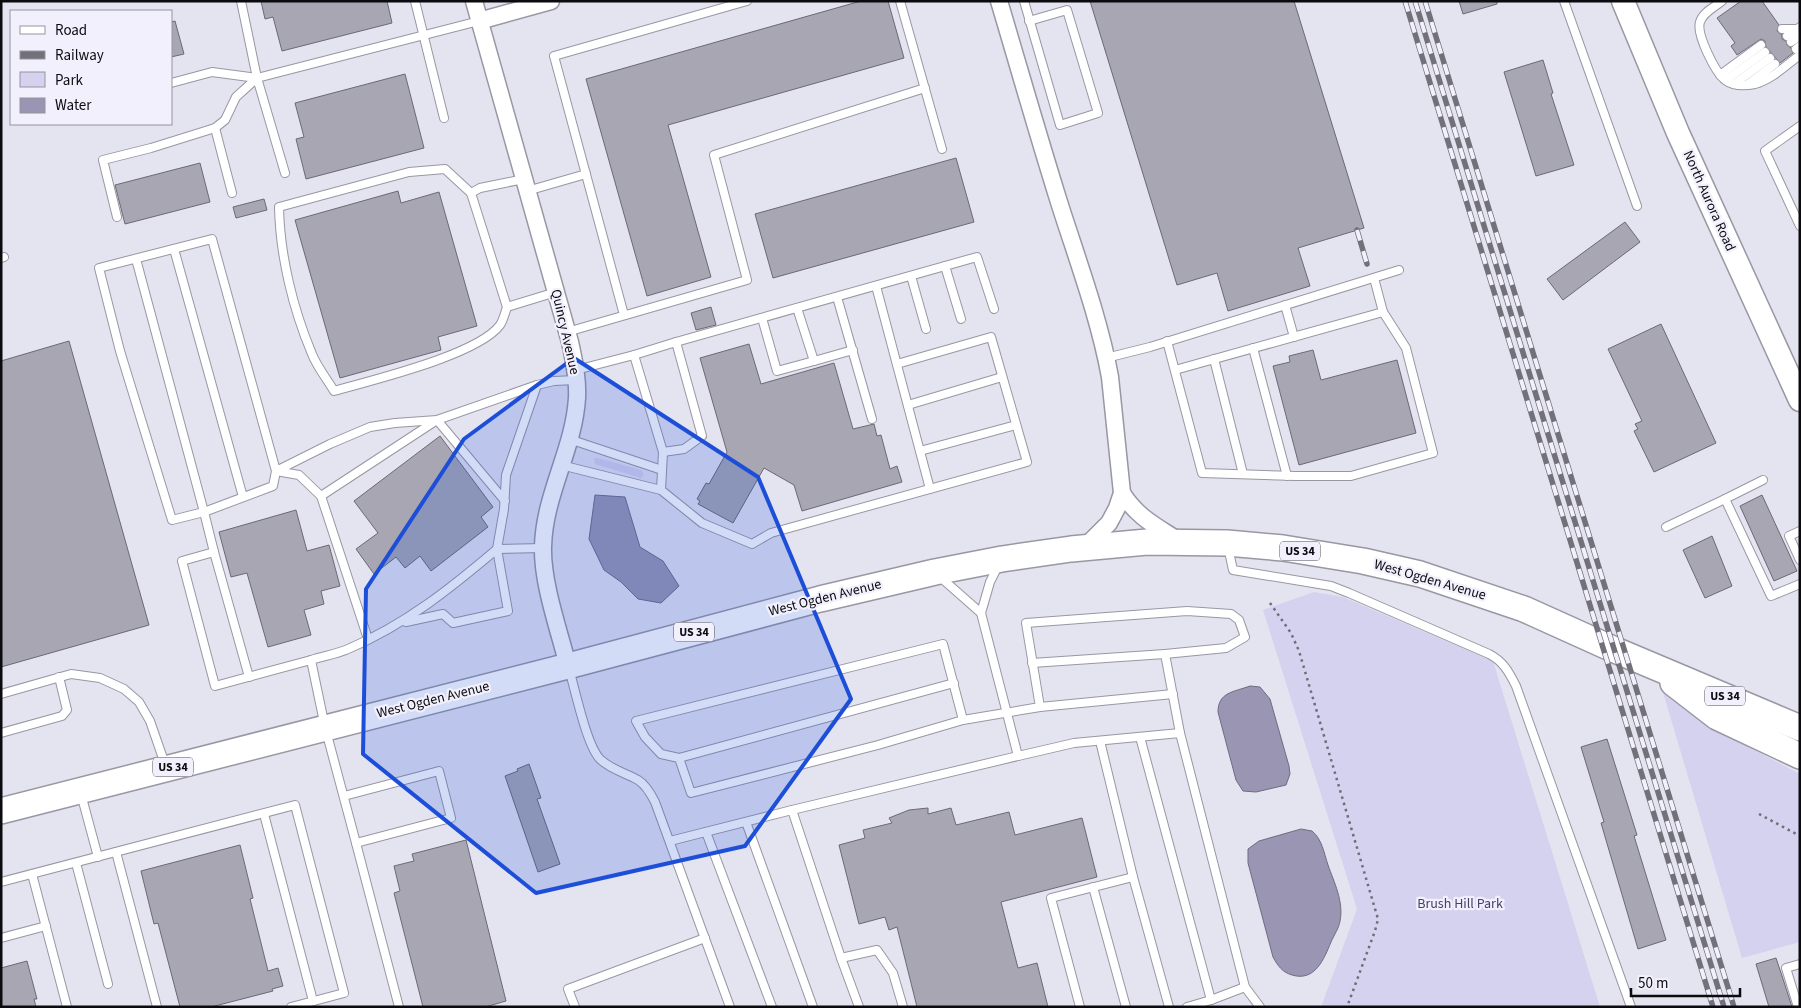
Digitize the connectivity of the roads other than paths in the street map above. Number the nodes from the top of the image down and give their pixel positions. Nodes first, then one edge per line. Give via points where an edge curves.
1 (241, 1) edge
2 (415, 1) edge
3 (474, 1) edge
4 (551, 1) edge
5 (747, 1) edge
6 (900, 1) edge
7 (999, 1) edge
8 (1024, 1) edge
9 (1564, 1) edge
10 (1623, 1) edge
11 (1722, 1) edge
12 (724, 4) edge
13 (479, 21) junction
14 (1030, 21) junction
15 (1799, 31) edge
16 (424, 36) junction
17 (1793, 43) edge
18 (1768, 55) junction
19 (1723, 77) junction
20 (257, 78) junction
21 (172, 83) edge
22 (1734, 84) junction
23 (1746, 85) junction
24 (924, 88) junction
25 (444, 118) dead end
26 (1800, 126) edge
27 (215, 128) junction
28 (942, 149) dead end
29 (285, 173) dead end
30 (586, 174) junction
31 (526, 185) junction
32 (232, 193) dead end
33 (471, 193) junction
34 (1637, 206) dead end
35 (116, 217) dead end
36 (1800, 226) edge
37 (174, 249) junction
38 (136, 258) junction
39 (945, 266) junction
40 (1399, 270) dead end
41 (911, 276) junction
42 (1374, 278) junction
43 (876, 286) junction
44 (556, 292) junction
45 (837, 297) junction
46 (1285, 305) junction
47 (507, 307) junction
48 (797, 308) junction
49 (994, 309) dead end
50 (1383, 312) junction
51 (624, 316) junction
52 (762, 318) junction
53 (961, 319) dead end
54 (926, 329) dead end
55 (567, 332) junction
56 (1294, 337) junction
57 (676, 342) junction
58 (1167, 342) junction
59 (1253, 348) junction
60 (852, 350) junction
61 (634, 354) junction
62 (1106, 358) junction
63 (1214, 359) junction
64 (814, 361) junction
65 (897, 364) junction
66 (1175, 370) junction
67 (576, 376) junction
68 (1002, 377) junction
69 (536, 385) junction
70 (1800, 400) edge
71 (908, 405) junction
72 (872, 419) dead end
73 (437, 420) junction
74 (1016, 425) junction
75 (570, 439) junction
76 (920, 451) junction
77 (663, 452) junction
78 (561, 465) junction
79 (662, 470) junction
80 (276, 471) junction
81 (1243, 474) junction
82 (1287, 476) junction
83 (1763, 480) dead end
84 (930, 489) junction
85 (661, 490) junction
86 (1122, 493) junction
87 (321, 496) junction
88 (243, 497) junction
89 (1725, 499) junction
90 (505, 501) junction
91 (204, 512) junction
92 (1666, 528) dead end
93 (1800, 531) edge
94 (1179, 541) junction
95 (1227, 543) junction
96 (543, 548) junction
97 (1084, 548) junction
98 (497, 549) junction
99 (214, 552) junction
100 (1002, 559) junction
101 (1800, 560) edge
102 (934, 572) junction
103 (1800, 584) edge
104 (981, 613) junction
105 (402, 623) junction
106 (368, 640) junction
107 (1165, 654) junction
108 (311, 660) junction
109 (1032, 663) junction
110 (1650, 665) junction
111 (568, 666) junction
112 (59, 677) junction
113 (249, 677) junction
114 (954, 683) junction
115 (1, 694) edge
116 (1173, 694) junction
117 (1040, 707) junction
118 (1006, 713) junction
119 (963, 720) junction
120 (326, 727) junction
121 (1800, 728) edge
122 (1, 733) edge
123 (1180, 733) junction
124 (1140, 737) junction
125 (1100, 741) junction
126 (1018, 756) junction
127 (1800, 756) edge
128 (679, 758) junction
129 (166, 768) junction
130 (80, 791) junction
131 (344, 796) junction
132 (792, 810) junction
133 (1, 811) edge
134 (264, 814) junction
135 (746, 822) junction
136 (706, 832) junction
137 (670, 841) junction
138 (356, 843) junction
139 (116, 852) junction
140 (98, 857) junction
141 (76, 863) junction
142 (32, 874) junction
143 (1133, 877) junction
144 (1, 882) edge
145 (1093, 887) junction
146 (46, 926) junction
147 (1, 938) edge
148 (705, 938) junction
149 (841, 958) junction
150 (1800, 964) edge
151 (108, 984) dead end
152 (1245, 987) junction
153 (1211, 1000) junction
154 (313, 1001) junction
155 (1798, 1005) edge
156 (67, 1007) edge
157 (157, 1007) edge
158 (291, 1007) edge
159 (399, 1007) edge
160 (575, 1007) edge
161 (730, 1007) edge
162 (772, 1007) edge
163 (813, 1007) edge
164 (859, 1007) edge
165 (903, 1007) edge
166 (1080, 1007) edge
167 (1126, 1007) edge
168 (1169, 1007) edge
169 (1186, 1007) edge
170 (1260, 1007) edge
171 (1630, 1007) edge

1 - 20 lane
2 - 16 lane
3 - 13 street, Quincy Avenue
4 - 13 street
5 - 12 lane
6 - 24 lane
7 - 62 street
8 - 14 lane
9 - 34 lane
10 - 70 main road, North Aurora Road via 1678,133
11 - 19 lane via 1704,15 1700,33
12 - 30 lane via 554,56
13 - 16 lane
13 - 31 street, Quincy Avenue
14 - 14 lane via 1060,125 1098,113 1067,10
15 - 17 lane
16 - 20 lane
16 - 25 lane
17 - 23 lane via 1764,80
18 - 19 lane
18 - 22 lane
18 - 23 lane
19 - 22 lane
20 - 21 lane via 212,72
20 - 27 lane via 236,97 225,120
20 - 29 lane
22 - 23 lane
24 - 28 lane
24 - 51 lane via 714,155 747,280
26 - 36 lane via 1765,151
27 - 32 lane
27 - 35 lane via 103,160
30 - 31 lane
30 - 51 lane
31 - 33 lane via 480,188
31 - 44 street, Quincy Avenue
33 - 47 lane
33 - 47 lane via 445,169 409,172 279,207 288,282 312,356 334,391 398,373 478,344 500,325
37 - 38 lane
37 - 80 lane via 212,239
37 - 88 lane
38 - 91 lane
38 - 91 lane via 99,268 120,351 172,520
39 - 41 lane
39 - 49 lane via 977,256
39 - 53 lane
40 - 42 lane
41 - 43 lane
41 - 54 lane
42 - 46 lane
42 - 50 lane
43 - 45 lane
43 - 65 lane
44 - 47 lane
44 - 55 street, Quincy Avenue
45 - 48 lane
45 - 60 lane
46 - 56 lane
46 - 58 lane
48 - 52 lane
48 - 64 lane
50 - 56 lane
50 - 82 lane via 1406,348 1432,453 1351,476
51 - 55 lane
52 - 57 lane
52 - 64 lane via 777,371
55 - 67 street, Quincy Avenue
56 - 59 lane
57 - 61 lane
57 - 77 lane via 702,436 684,449
58 - 62 lane
58 - 66 lane
59 - 63 lane
59 - 82 lane
60 - 64 lane
60 - 72 lane
61 - 67 lane
61 - 77 lane
62 - 86 street
63 - 66 lane
63 - 81 lane
65 - 68 lane via 991,337
65 - 71 lane
66 - 81 lane via 1202,472
67 - 69 lane
67 - 75 street, Quincy Avenue via 577,399
68 - 71 lane
68 - 74 lane
69 - 73 lane
69 - 90 lane via 506,475
71 - 76 lane
73 - 80 lane via 370,427
73 - 87 lane
73 - 90 lane
74 - 76 lane
74 - 84 lane via 1027,462
75 - 78 street, Quincy Avenue
75 - 79 lane
76 - 84 lane
77 - 79 lane
78 - 85 lane
78 - 96 street, Quincy Avenue via 548,508
79 - 85 lane
80 - 87 lane via 299,475
80 - 88 lane via 273,486
81 - 82 lane
83 - 89 lane
84 - 85 lane via 771,533 752,544 702,523
86 - 94 street via 1131,508
86 - 97 street via 1109,523
87 - 106 lane
88 - 91 lane
89 - 92 lane
89 - 103 lane via 1771,596
90 - 98 lane
91 - 99 lane
93 - 101 lane via 1789,536
94 - 95 main road, West Ogden Avenue / US 34
94 - 97 main road, West Ogden Avenue / US 34
95 - 110 main road, West Ogden Avenue / US 34 via 1330,555 1420,574 1524,609
95 - 171 lane via 1233,570 1331,586 1349,592 1489,654 1507,668
96 - 98 lane
96 - 111 street, Quincy Avenue via 547,583
97 - 100 main road, West Ogden Avenue / US 34
98 - 105 lane
98 - 105 lane via 508,611 453,623 442,614
99 - 113 lane
99 - 113 lane via 182,561 215,686
100 - 102 main road, West Ogden Avenue / US 34
100 - 104 lane via 990,582
102 - 104 lane
102 - 111 main road, West Ogden Avenue / US 34
104 - 118 lane
105 - 106 lane
106 - 108 lane
107 - 109 lane
107 - 109 lane via 1226,648 1245,638 1240,620 1231,614 1187,610 1026,624
107 - 116 lane
108 - 113 lane
108 - 120 lane
109 - 117 lane
110 - 121 main road, West Ogden Avenue / US 34
110 - 127 main road, West Ogden Avenue / US 34 via 1717,718
111 - 120 main road, West Ogden Avenue / US 34
111 - 137 lane via 591,745 599,759 645,787 655,802
112 - 115 lane
112 - 122 lane via 67,710 62,716
112 - 129 lane via 71,674 100,678 124,689 139,702 150,722
114 - 119 lane
114 - 128 lane
114 - 128 lane via 942,644 636,721 661,754
116 - 117 lane
116 - 123 lane
117 - 118 lane
118 - 119 lane
118 - 126 lane
119 - 128 lane via 691,793
120 - 129 main road, West Ogden Avenue / US 34
120 - 131 lane
123 - 124 lane
123 - 152 lane
124 - 125 lane
124 - 153 lane
125 - 126 lane
125 - 143 lane
126 - 132 lane
129 - 130 main road, West Ogden Avenue / US 34
130 - 133 main road, West Ogden Avenue / US 34
130 - 140 lane
131 - 138 lane
131 - 138 lane via 439,771 442,780 451,818
132 - 135 lane
132 - 149 lane
134 - 139 lane
134 - 154 lane
134 - 154 lane via 295,806 322,908 344,993
135 - 136 lane
135 - 163 lane
136 - 137 lane
136 - 162 lane
137 - 148 lane
138 - 159 lane
139 - 140 lane
139 - 157 lane
140 - 141 lane
141 - 142 lane
141 - 151 lane
142 - 144 lane
142 - 146 lane
143 - 145 lane
143 - 168 lane
145 - 166 lane via 1051,898
145 - 167 lane
146 - 147 lane
146 - 156 lane
148 - 160 lane via 568,989
148 - 161 lane
149 - 164 lane
149 - 165 lane via 877,950 893,974
150 - 155 lane via 1786,968
152 - 153 lane
152 - 170 lane
153 - 169 lane
154 - 158 lane

